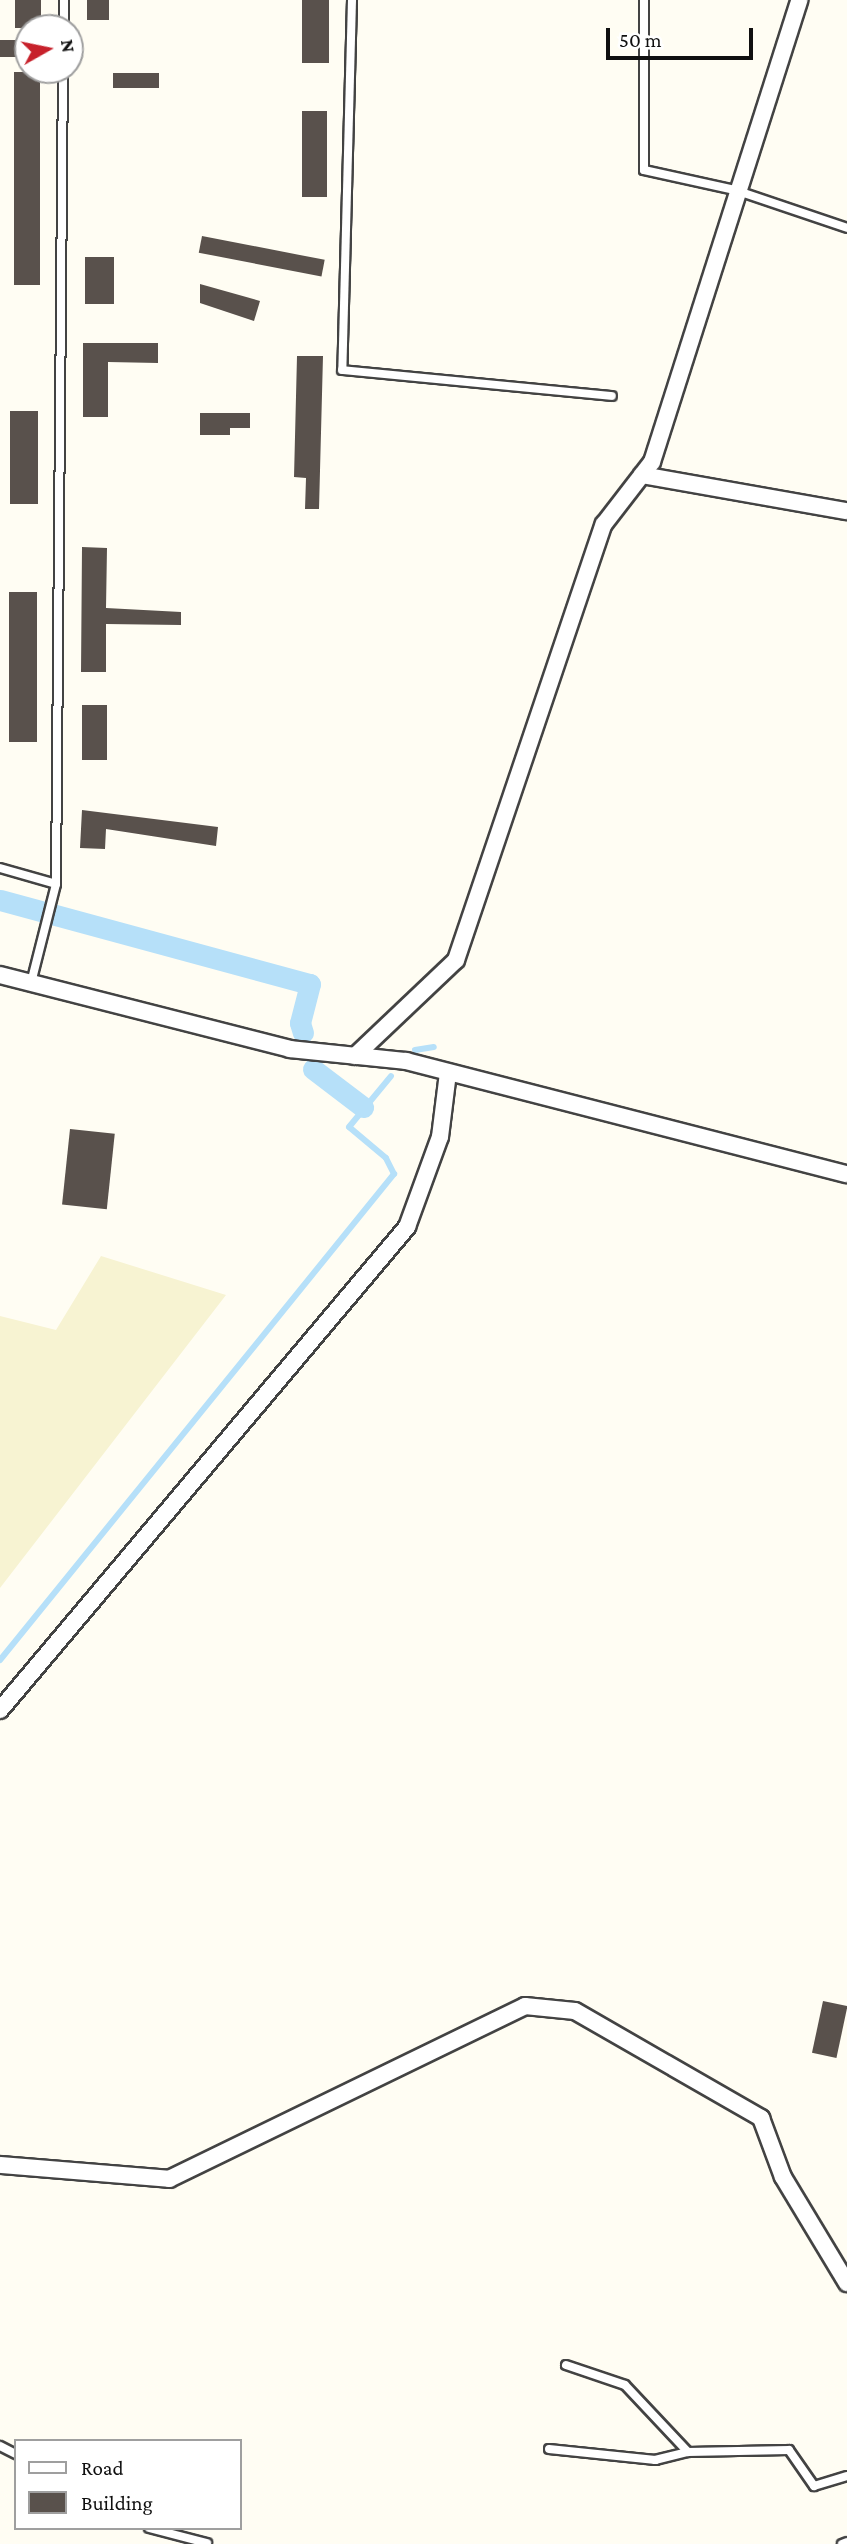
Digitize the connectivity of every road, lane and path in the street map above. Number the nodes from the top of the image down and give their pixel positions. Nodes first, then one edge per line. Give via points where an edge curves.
1 (352, 0) edge
2 (644, 0) edge
3 (799, 0) edge
4 (63, 84) edge
5 (735, 190) junction
6 (847, 228) edge
7 (612, 396) dead end
8 (642, 475) junction
9 (847, 511) edge
10 (0, 868) edge
11 (55, 885) junction
12 (0, 975) edge
13 (31, 983) junction
14 (355, 1056) junction
15 (448, 1073) junction
16 (847, 1174) edge
17 (0, 1710) edge
18 (0, 2165) edge
19 (847, 2283) edge
20 (566, 2365) dead end
21 (549, 2449) dead end
22 (688, 2452) junction
23 (847, 2476) edge
24 (157, 2530) edge
25 (847, 2542) edge
26 (207, 2543) edge
27 (842, 2544) edge

1 - 7 lane via 342,370
2 - 5 lane via 644,170
3 - 5 street
4 - 11 lane
5 - 6 lane
5 - 8 street via 652,462
8 - 9 street
8 - 14 street via 604,524 456,960
10 - 11 lane
11 - 13 lane
12 - 13 street
13 - 14 street via 290,1049
14 - 15 street via 406,1061
15 - 16 street
15 - 17 street via 440,1137 407,1227
18 - 19 street via 169,2179 525,2006 575,2011 761,2118 783,2177
20 - 22 lane via 625,2385
21 - 22 lane via 655,2460
22 - 23 lane via 789,2450 814,2486
24 - 26 lane
25 - 27 lane

